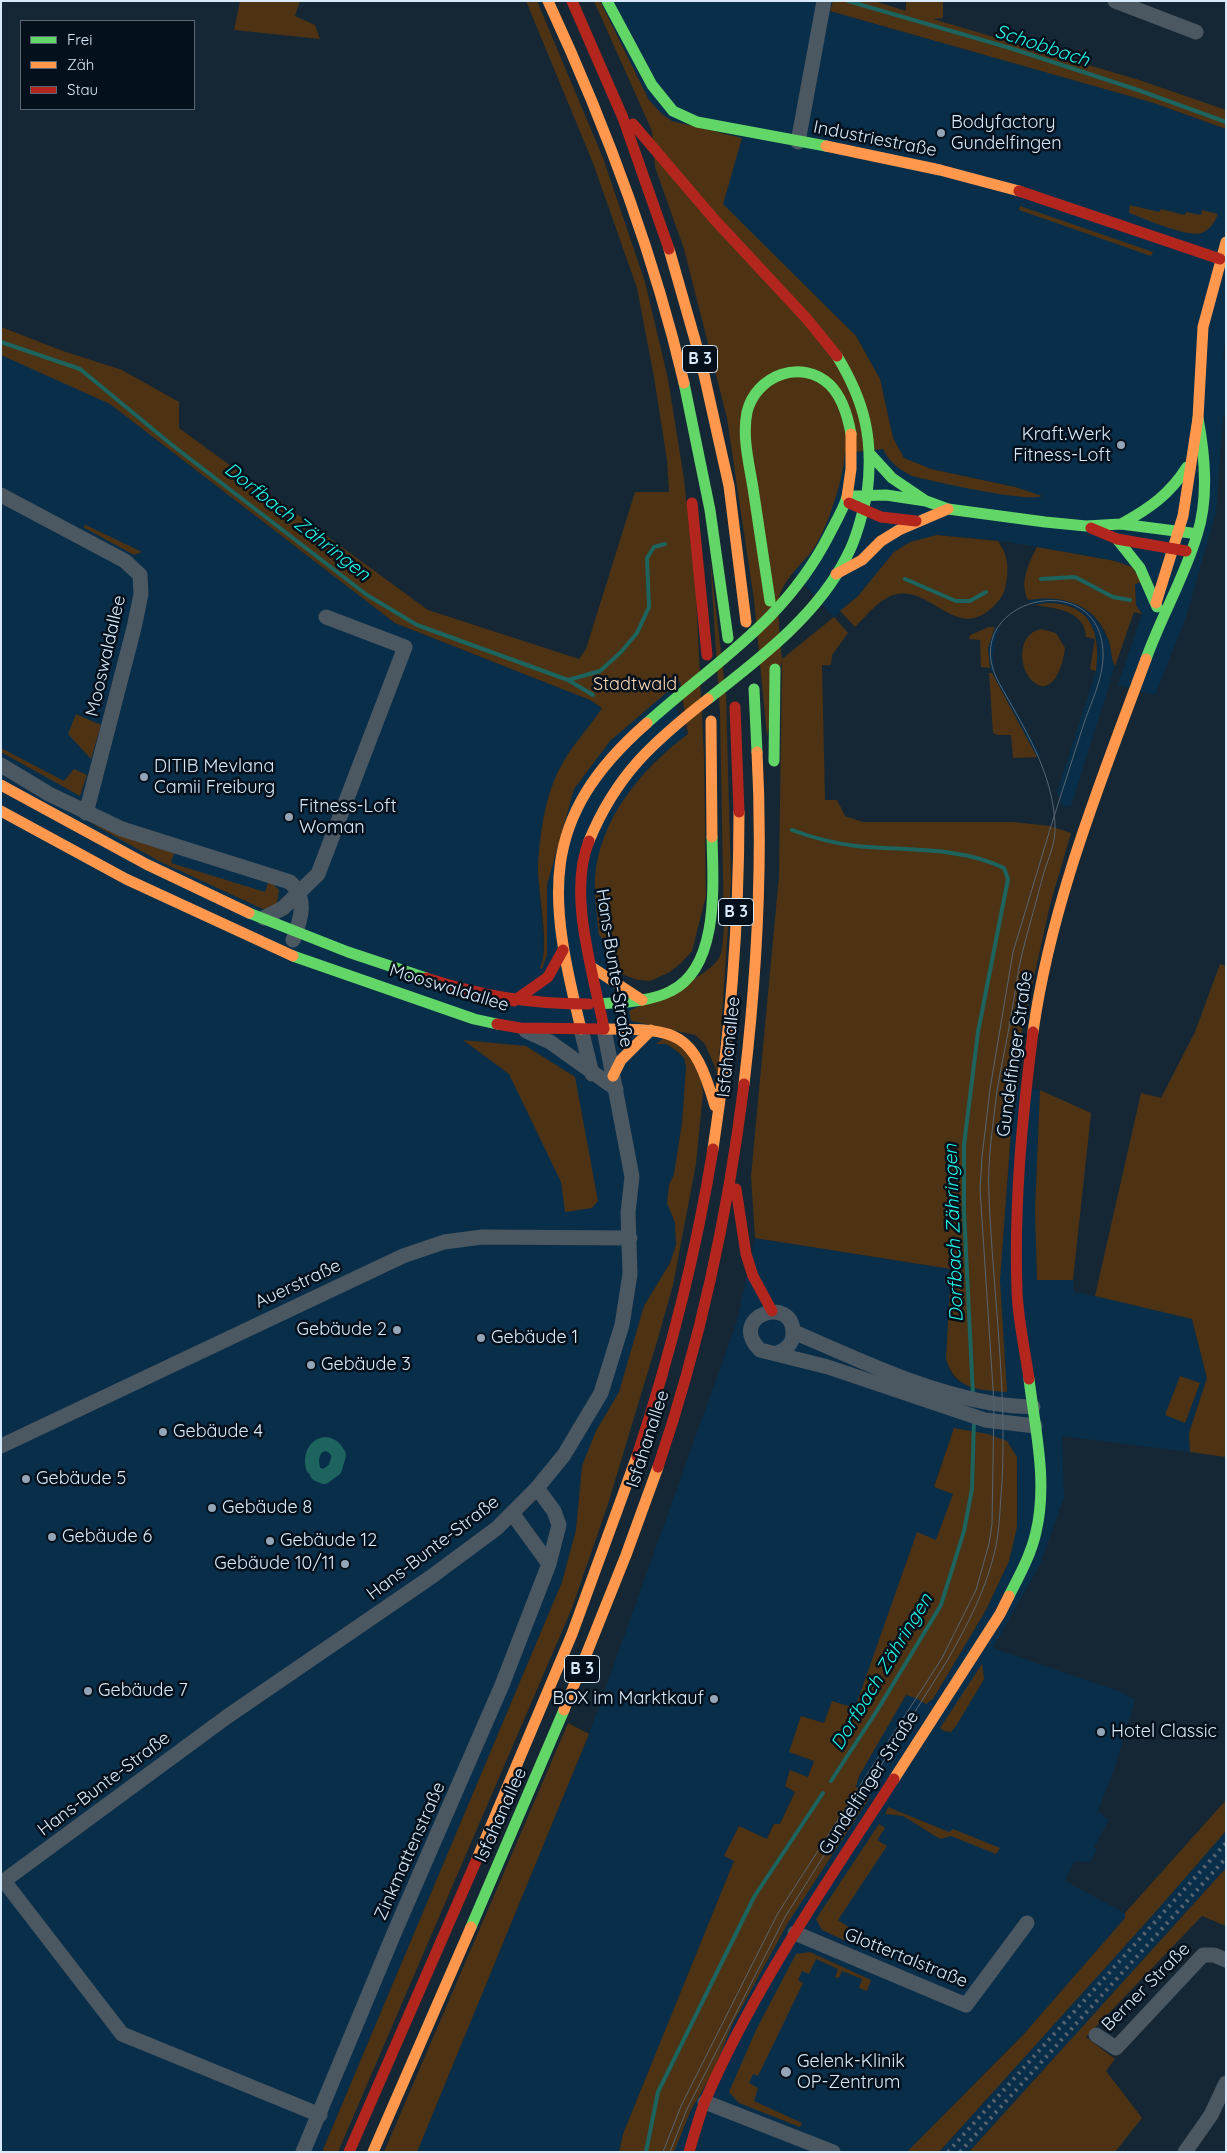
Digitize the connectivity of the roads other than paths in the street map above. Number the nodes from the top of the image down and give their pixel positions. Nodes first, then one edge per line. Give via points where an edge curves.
1 (548, 1) edge
2 (572, 1) edge
3 (607, 1) edge
4 (1115, 1) edge
5 (824, 2) edge
6 (1196, 32) dead end
7 (617, 106) junction
8 (798, 142) junction
9 (1226, 242) edge
10 (1220, 259) junction
11 (689, 405) junction
12 (1198, 418) junction
13 (870, 454) junction
14 (1192, 459) junction
15 (688, 464) dead end
16 (690, 492) dead end
17 (867, 494) junction
18 (1, 496) edge
19 (846, 499) junction
20 (926, 500) junction
21 (948, 509) junction
22 (863, 512) junction
23 (921, 521) junction
24 (1121, 524) junction
25 (1086, 526) junction
26 (1180, 531) junction
27 (1198, 534) junction
28 (1117, 539) junction
29 (1174, 549) junction
30 (1193, 552) junction
31 (836, 574) junction
32 (770, 601) dead end
33 (1156, 603) junction
34 (326, 617) dead end
35 (1160, 621) junction
36 (746, 622) dead end
37 (728, 638) dead end
38 (707, 655) dead end
39 (775, 669) dead end
40 (754, 690) dead end
41 (735, 707) dead end
42 (711, 721) dead end
43 (1, 765) edge
44 (774, 769) dead end
45 (1, 785) edge
46 (769, 786) dead end
47 (1, 811) edge
48 (86, 813) junction
49 (760, 820) junction
50 (300, 892) junction
51 (264, 918) junction
52 (296, 932) junction
53 (564, 950) junction
54 (288, 953) junction
55 (593, 968) junction
56 (514, 1000) junction
57 (642, 1000) junction
58 (574, 1004) junction
59 (600, 1004) junction
60 (520, 1028) junction
61 (581, 1029) junction
62 (604, 1029) junction
63 (651, 1030) junction
64 (592, 1074) junction
65 (615, 1083) junction
66 (718, 1116) junction
67 (732, 1166) junction
68 (630, 1238) junction
69 (772, 1311) junction
70 (794, 1332) junction
71 (778, 1353) junction
72 (1033, 1407) junction
73 (1035, 1426) junction
74 (1, 1446) edge
75 (537, 1488) junction
76 (512, 1513) junction
77 (550, 1564) junction
78 (2, 1882) edge
79 (1027, 1924) dead end
80 (794, 1934) junction
81 (1226, 1960) edge
82 (1096, 2035) dead end
83 (1226, 2083) edge
84 (705, 2102) junction
85 (320, 2115) junction
86 (304, 2152) edge
87 (349, 2152) edge
88 (373, 2152) edge
89 (689, 2152) edge
90 (833, 2152) edge
91 (1185, 2152) edge

1 - 11 main road, B 3 via 624,178 656,277
2 - 7 main road, B 3
3 - 8 main road, Industriestraße via 652,85 673,111 697,122
4 - 6 street
5 - 8 street
7 - 13 main road, Hans-Bunte-Straße via 839,361 859,398 867,424
7 - 36 main road, B 3 via 644,171 676,270 706,385 729,487
8 - 10 main road, Industriestraße via 864,153 976,179
9 - 10 main road
10 - 12 main road via 1203,327
11 - 15 main road
11 - 37 main road, B 3 via 715,537
12 - 14 main road
12 - 27 main road, Gundelfinger Straße via 1205,454 1204,508
13 - 17 main road, Hans-Bunte-Straße
13 - 20 main road via 892,478
14 - 24 main road via 1168,496
14 - 26 main road
16 - 38 main road
17 - 19 main road
17 - 20 main road
17 - 22 main road, Hans-Bunte-Straße
18 - 48 street, Mooswaldallee via 125,561 140,575 134,628
19 - 22 main road
19 - 32 main road via 853,466 850,433 841,401 821,378 798,371 768,380 750,402 745,437
19 - 53 main road via 822,550 785,604 752,636 629,739 580,799 562,846 558,881
20 - 21 main road
21 - 23 main road
21 - 25 main road
22 - 23 main road
22 - 31 main road, Hans-Bunte-Straße via 851,548
23 - 31 main road via 881,541 862,560
24 - 25 main road
24 - 26 main road
25 - 28 main road
26 - 27 main road
26 - 29 main road
27 - 30 main road, Gundelfinger Straße
28 - 29 main road
28 - 33 main road via 1140,568
29 - 30 main road
29 - 33 main road
30 - 35 main road, Gundelfinger Straße
31 - 55 main road, Hans-Bunte-Straße via 784,635 655,742 624,774 602,809 590,837 581,884
33 - 35 main road
34 - 50 street via 405,647 318,874
35 - 72 main road, Gundelfinger Straße via 1075,855 1037,1004 1017,1192 1017,1293
39 - 44 main road
40 - 49 main road, Isfahanallee / B 3
41 - 66 main road, Isfahanallee / B 3 via 739,864 731,998
42 - 57 main road, Mooswaldallee via 713,904 707,941 703,954 683,984 670,992
43 - 48 street
45 - 51 main road, Mooswaldallee via 110,845
46 - 49 main road
47 - 54 main road, Mooswaldallee via 126,879
48 - 50 street via 122,829 290,882
49 - 67 main road, Isfahanallee / B 3 via 758,921 750,1022
50 - 51 street via 283,908
50 - 52 street via 302,903
51 - 52 main road, Mooswaldallee
52 - 54 street
52 - 56 main road, Mooswaldallee via 461,990
53 - 56 main road via 548,977
53 - 58 main road
54 - 60 main road, Mooswaldallee via 419,1002 474,1019
55 - 57 main road
55 - 59 main road, Hans-Bunte-Straße
56 - 58 main road, Mooswaldallee
57 - 59 main road, Mooswaldallee
58 - 59 main road, Mooswaldallee
58 - 61 main road
59 - 62 main road, Hans-Bunte-Straße
60 - 61 main road, Mooswaldallee
60 - 64 street via 550,1042
61 - 62 main road, Mooswaldallee
61 - 64 street
62 - 63 main road, Mooswaldallee
62 - 65 street, Hans-Bunte-Straße
63 - 65 main road via 621,1060
63 - 66 main road, Mooswaldallee via 674,1035 692,1047 706,1074
64 - 65 street
65 - 68 street, Hans-Bunte-Straße via 632,1177 628,1212
66 - 87 main road, Isfahanallee / B 3 via 701,1216 674,1332 618,1514 538,1719
67 - 69 main road via 746,1254 753,1276
67 - 88 main road, Isfahanallee / B 3 via 720,1235 687,1374 634,1534 559,1725
68 - 74 street, Auerstraße via 482,1237 444,1242 403,1256
68 - 75 street, Hans-Bunte-Straße via 628,1295 616,1350 601,1393 564,1455
69 - 70 street via 789,1319
69 - 71 street via 758,1317 751,1330 751,1338 760,1350
70 - 71 street via 791,1343
70 - 72 street via 862,1362 963,1397
71 - 73 street via 867,1379 985,1420
72 - 73 main road, Gundelfinger Straße
73 - 80 main road, Gundelfinger Straße via 1041,1480 1036,1535 1026,1560 991,1628
75 - 76 street, Hans-Bunte-Straße
75 - 77 street, Zinkmattenstraße via 554,1511 559,1525
76 - 77 street
76 - 78 street, Hans-Bunte-Straße via 497,1528 437,1572 228,1716
77 - 85 street, Zinkmattenstraße
78 - 85 street, Hans-Bunte-Straße via 122,2034
79 - 80 street, Glottertalstraße via 966,2005
80 - 84 main road, Gundelfinger Straße via 744,2022
81 - 82 street, Berner Straße via 1214,1954 1203,1954 1116,2048
83 - 91 street via 1211,2116
84 - 89 main road, Gundelfinger Straße
84 - 90 street
85 - 86 street, Zinkmattenstraße

